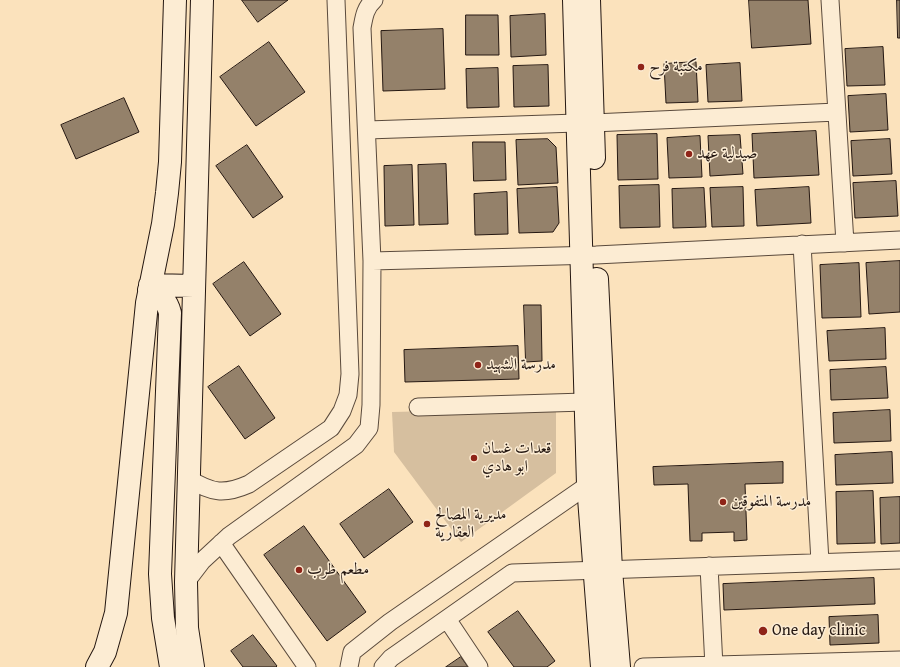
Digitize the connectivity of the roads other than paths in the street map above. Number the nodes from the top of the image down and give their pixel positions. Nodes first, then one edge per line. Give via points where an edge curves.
1 (175, 0) edge
2 (202, 0) edge
3 (336, 0) edge
4 (574, 0) edge
5 (589, 0) edge
6 (830, 0) edge
7 (368, 2) edge
8 (837, 112) junction
9 (585, 123) junction
10 (367, 130) junction
11 (900, 240) edge
12 (845, 243) junction
13 (802, 244) junction
14 (589, 256) junction
15 (372, 261) junction
16 (194, 286) junction
17 (150, 288) junction
18 (585, 402) junction
19 (418, 408) dead end
20 (189, 479) junction
21 (588, 484) junction
22 (221, 543) junction
23 (900, 560) edge
24 (820, 562) junction
25 (709, 566) junction
26 (603, 570) junction
27 (186, 582) junction
28 (447, 619) junction
29 (900, 660) edge
30 (714, 666) edge
31 (97, 667) edge
32 (171, 667) edge
33 (193, 667) edge
34 (307, 667) edge
35 (348, 667) edge
36 (383, 667) edge
37 (479, 667) edge
38 (602, 667) edge
39 (619, 667) edge
40 (643, 667) edge

1 - 17 street via 170,162 163,224
2 - 16 street
3 - 20 street via 350,374 348,395 331,428 249,484 235,490 219,492 204,488
4 - 9 street
5 - 9 street
6 - 8 street
7 - 10 street via 362,28
8 - 9 street
8 - 12 street
9 - 10 street
9 - 14 street
10 - 15 street
11 - 12 street
12 - 13 street
13 - 14 street
13 - 24 street
14 - 15 street
14 - 18 street
14 - 26 street
15 - 22 street via 369,428 356,445
16 - 17 street
16 - 20 street
17 - 31 street via 116,613 109,639
17 - 32 street via 166,301 170,313 160,574 163,618
18 - 19 street
18 - 21 street
20 - 27 street
21 - 26 street
21 - 35 street via 390,622 352,652
22 - 27 street via 202,561
22 - 34 street
23 - 24 street
24 - 25 street
25 - 26 street
25 - 30 street
26 - 28 street via 512,573
26 - 38 street
26 - 39 street
27 - 33 street via 186,628
28 - 36 street via 391,658
28 - 37 street
29 - 30 street
30 - 40 street

